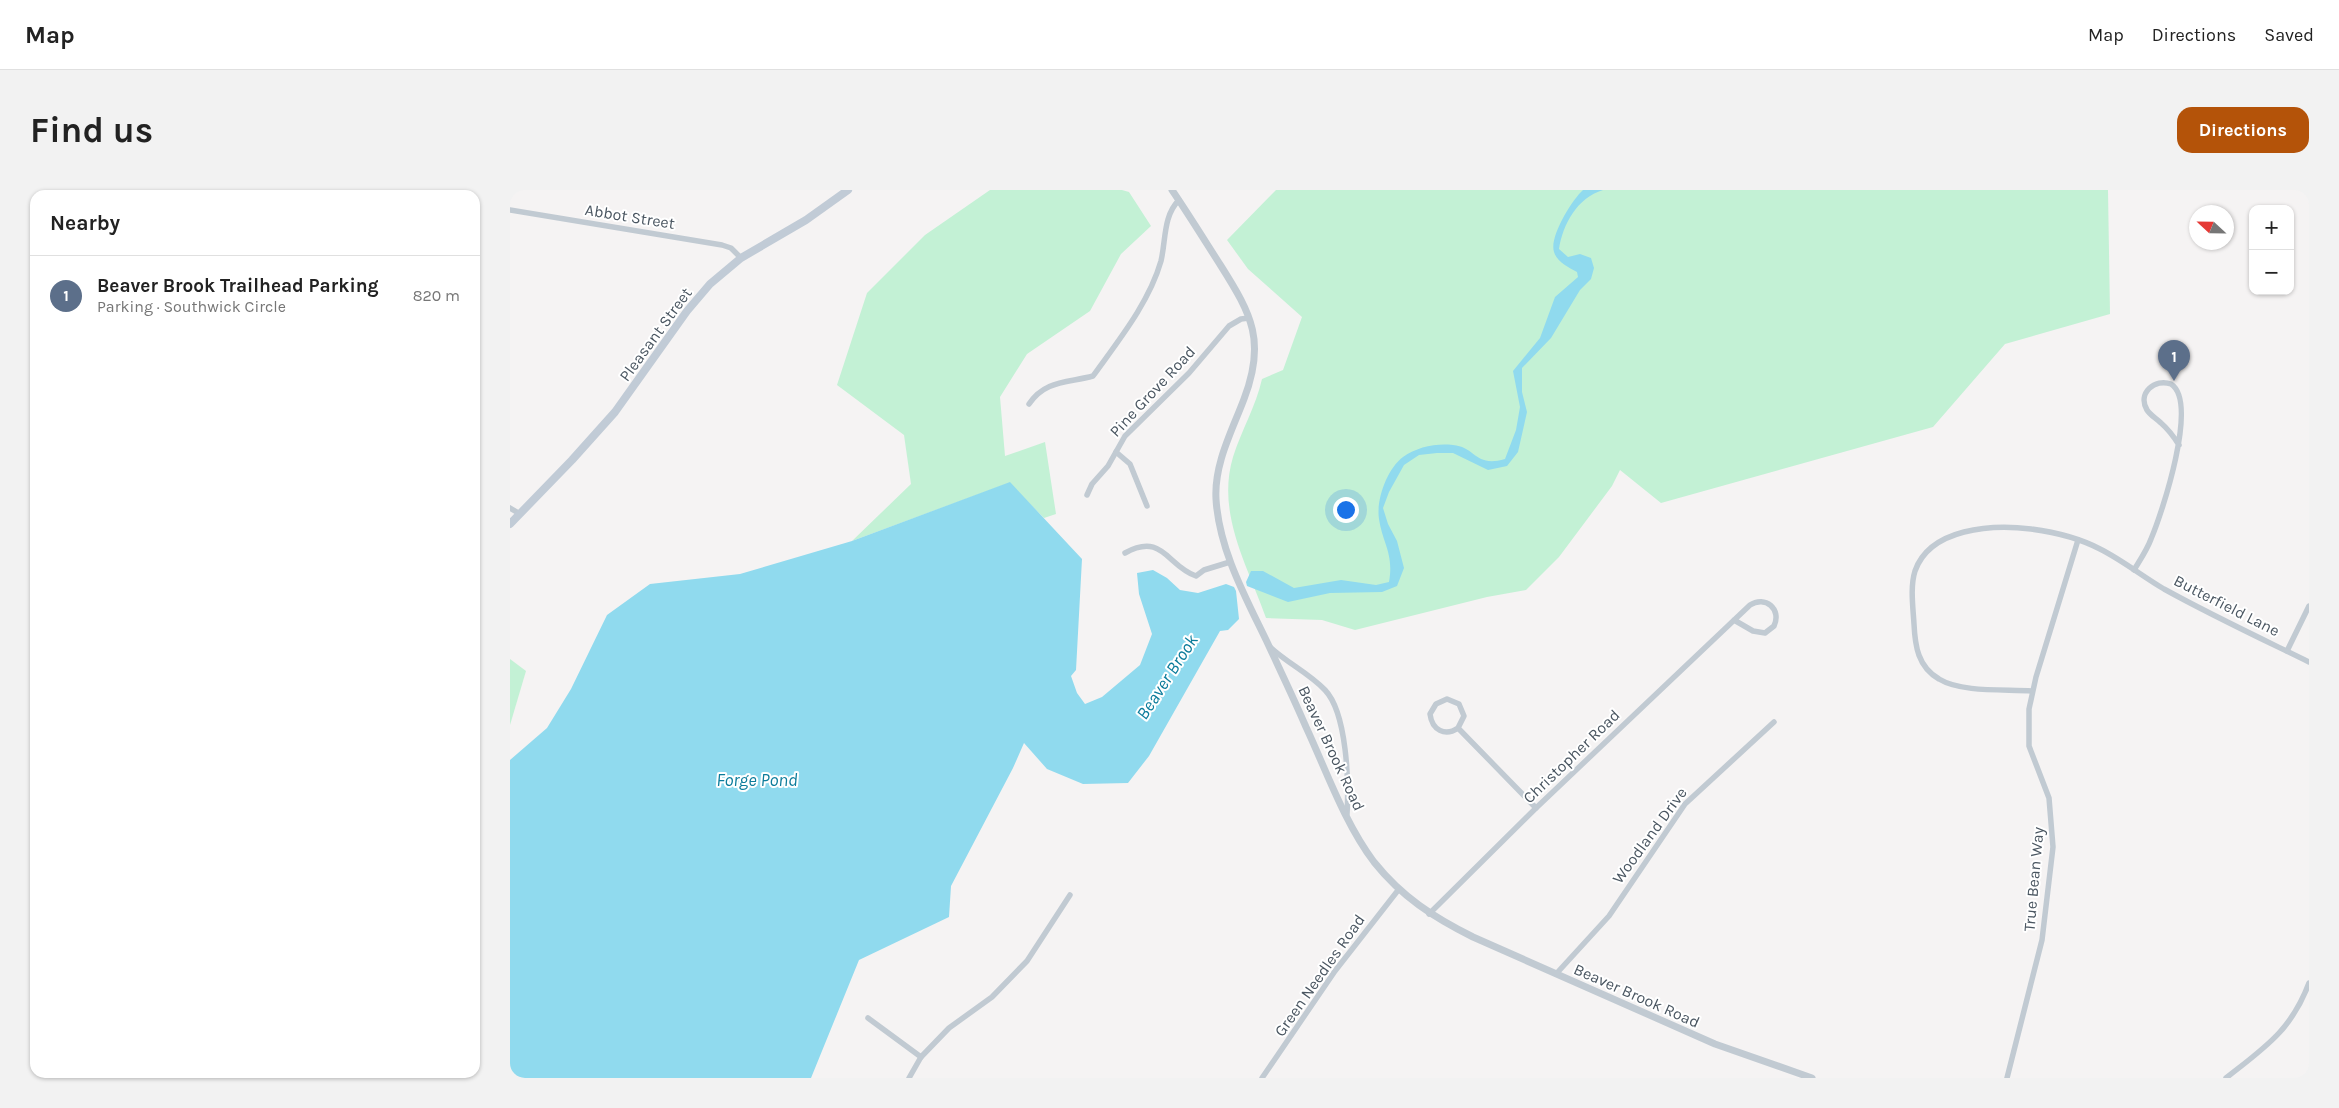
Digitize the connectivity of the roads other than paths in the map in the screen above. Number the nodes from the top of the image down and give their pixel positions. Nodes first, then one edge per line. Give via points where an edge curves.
1 (848, 190) edge
2 (1172, 190) edge
3 (1179, 200) junction
4 (510, 210) edge
5 (740, 258) junction
6 (1249, 318) junction
7 (1029, 404) dead end
8 (2178, 444) junction
9 (1116, 452) junction
10 (1087, 495) dead end
11 (1147, 506) dead end
12 (510, 508) edge
13 (520, 514) junction
14 (510, 524) edge
15 (2078, 540) junction
16 (1125, 553) dead end
17 (1232, 565) junction
18 (2134, 570) junction
19 (2309, 606) edge
20 (1734, 620) junction
21 (1269, 646) junction
22 (2287, 651) junction
23 (2309, 662) edge
24 (2032, 691) junction
25 (1774, 722) dead end
26 (1458, 728) junction
27 (1536, 808) junction
28 (1347, 814) junction
29 (1399, 889) junction
30 (1070, 895) dead end
31 (1429, 914) junction
32 (1556, 974) junction
33 (2309, 983) edge
34 (868, 1018) dead end
35 (921, 1057) junction
36 (909, 1078) edge
37 (1262, 1078) edge
38 (1812, 1078) edge
39 (2007, 1078) edge
40 (2226, 1078) edge

1 - 5 main road, Pleasant Street via 806,220
2 - 3 street, Beaver Brook Road
3 - 6 street, Beaver Brook Road via 1233,284
3 - 7 street via 1168,216 1161,260 1154,280 1093,376 1070,383 1050,384 1037,392
4 - 5 street, Abbot Street via 722,245 731,248
5 - 13 main road, Pleasant Street via 710,284 615,412
6 - 9 street, Pine Grove Road via 1229,326 1189,373 1125,436
6 - 17 street, Beaver Brook Road via 1255,342 1253,368 1222,455 1216,490 1220,522
8 - 8 street via 2181,396 2171,384 2156,383 2145,394 2145,406
8 - 18 street via 2157,524
9 - 10 street, Pine Grove Road
9 - 11 street via 1130,464
12 - 13 street
13 - 14 main road, Pleasant Street
15 - 18 street, Butterfield Lane via 2101,549
15 - 24 street, True Bean Way
15 - 24 street via 2023,528 1968,532 1933,546 1922,557 1915,572 1912,587 1915,645 1931,674 1945,683 1961,687
16 - 17 street via 1140,546 1157,548 1187,573 1196,576 1204,570
17 - 21 street, Beaver Brook Road
18 - 22 street, Butterfield Lane
19 - 22 street
20 - 20 street, Christopher Road via 1758,601 1770,604 1776,614 1774,626 1764,633 1753,631
20 - 27 street, Christopher Road
21 - 28 street, Beaver Brook Road
21 - 28 street via 1314,680 1331,699 1338,716 1346,757
22 - 23 street, Butterfield Lane
24 - 39 street, True Bean Way via 2029,746 2049,798 2053,847 2042,940
25 - 32 street, Woodland Drive via 1685,804 1608,916
26 - 26 street via 1464,716 1459,704 1448,699 1436,704 1430,714 1434,726 1447,732
26 - 27 street
27 - 31 street, Christopher Road
28 - 29 street, Beaver Brook Road via 1368,853
29 - 31 street, Beaver Brook Road
29 - 37 street, Green Needles Road via 1335,971
30 - 35 street via 1027,961 992,997 948,1028
31 - 32 street, Beaver Brook Road
32 - 38 street, Beaver Brook Road via 1723,1047
33 - 40 street via 2293,1015 2277,1037
34 - 35 street
35 - 36 street

